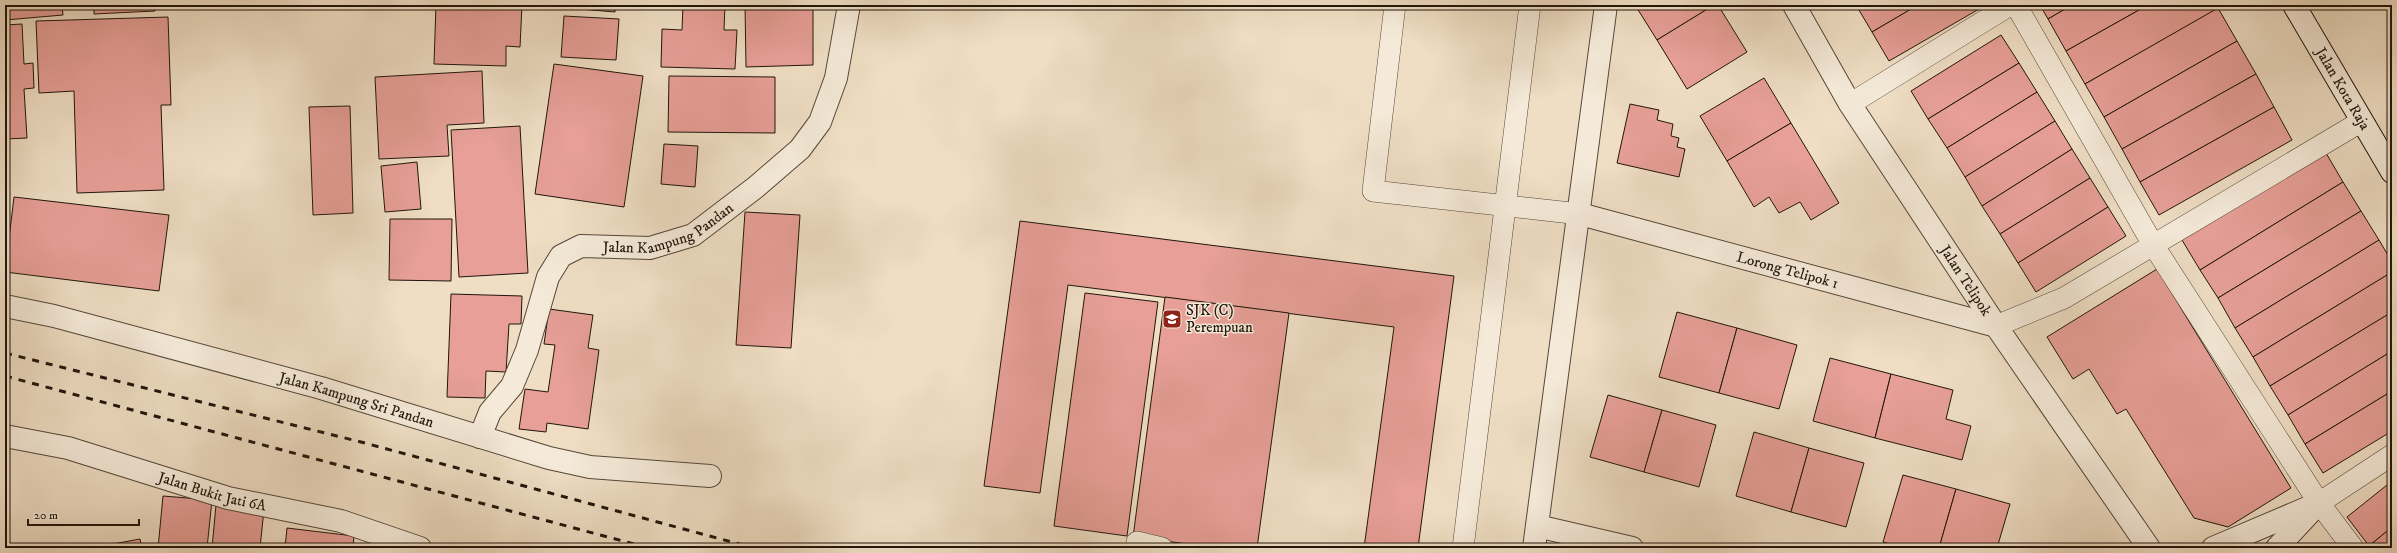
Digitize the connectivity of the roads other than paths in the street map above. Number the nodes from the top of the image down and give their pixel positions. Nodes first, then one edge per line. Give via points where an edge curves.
1 (849, 5) edge
2 (1395, 5) edge
3 (1530, 5) edge
4 (1606, 5) edge
5 (1794, 5) edge
6 (2010, 5) edge
7 (2016, 5) edge
8 (2294, 5) edge
9 (1850, 104) junction
10 (2362, 121) junction
11 (2392, 172) edge
12 (1507, 206) junction
13 (1580, 214) junction
14 (2152, 243) junction
15 (5, 306) edge
16 (1996, 326) junction
17 (5, 436) edge
18 (480, 437) junction
19 (2392, 455) edge
20 (710, 476) dead end
21 (2319, 503) junction
22 (1536, 526) junction
23 (1137, 542) dead end
24 (420, 548) edge
25 (1162, 548) edge
26 (1463, 548) edge
27 (1534, 548) edge
28 (1632, 548) edge
29 (2149, 548) edge
30 (2213, 548) edge
31 (2277, 548) edge
32 (2353, 548) edge

1 - 18 street, Jalan Kampung Pandan via 836,78 820,122 800,149 756,187 693,235 650,248 582,246 561,256 548,276 527,350 512,386 490,412
2 - 12 lane via 1372,191
3 - 12 lane
4 - 13 street
5 - 9 street, Jalan Telipok
6 - 9 lane
7 - 14 lane
8 - 10 street, Jalan Kota Raja
9 - 16 street, Jalan Telipok
10 - 11 street, Jalan Kota Raja
10 - 14 lane
12 - 13 lane
12 - 26 lane
13 - 16 street, Lorong Telipok 1
13 - 22 street
14 - 16 lane via 2064,298
14 - 21 lane
15 - 18 street, Jalan Kampung Sri Pandan via 62,318 322,388
16 - 29 street, Jalan Telipok
17 - 24 street, Jalan Bukit Jati 6A via 68,448 228,498 341,521
18 - 20 street, Jalan Kampung Sri Pandan via 549,458 590,467
19 - 21 lane
21 - 30 street
21 - 31 street
21 - 32 lane
22 - 27 street
22 - 28 street
23 - 25 lane

